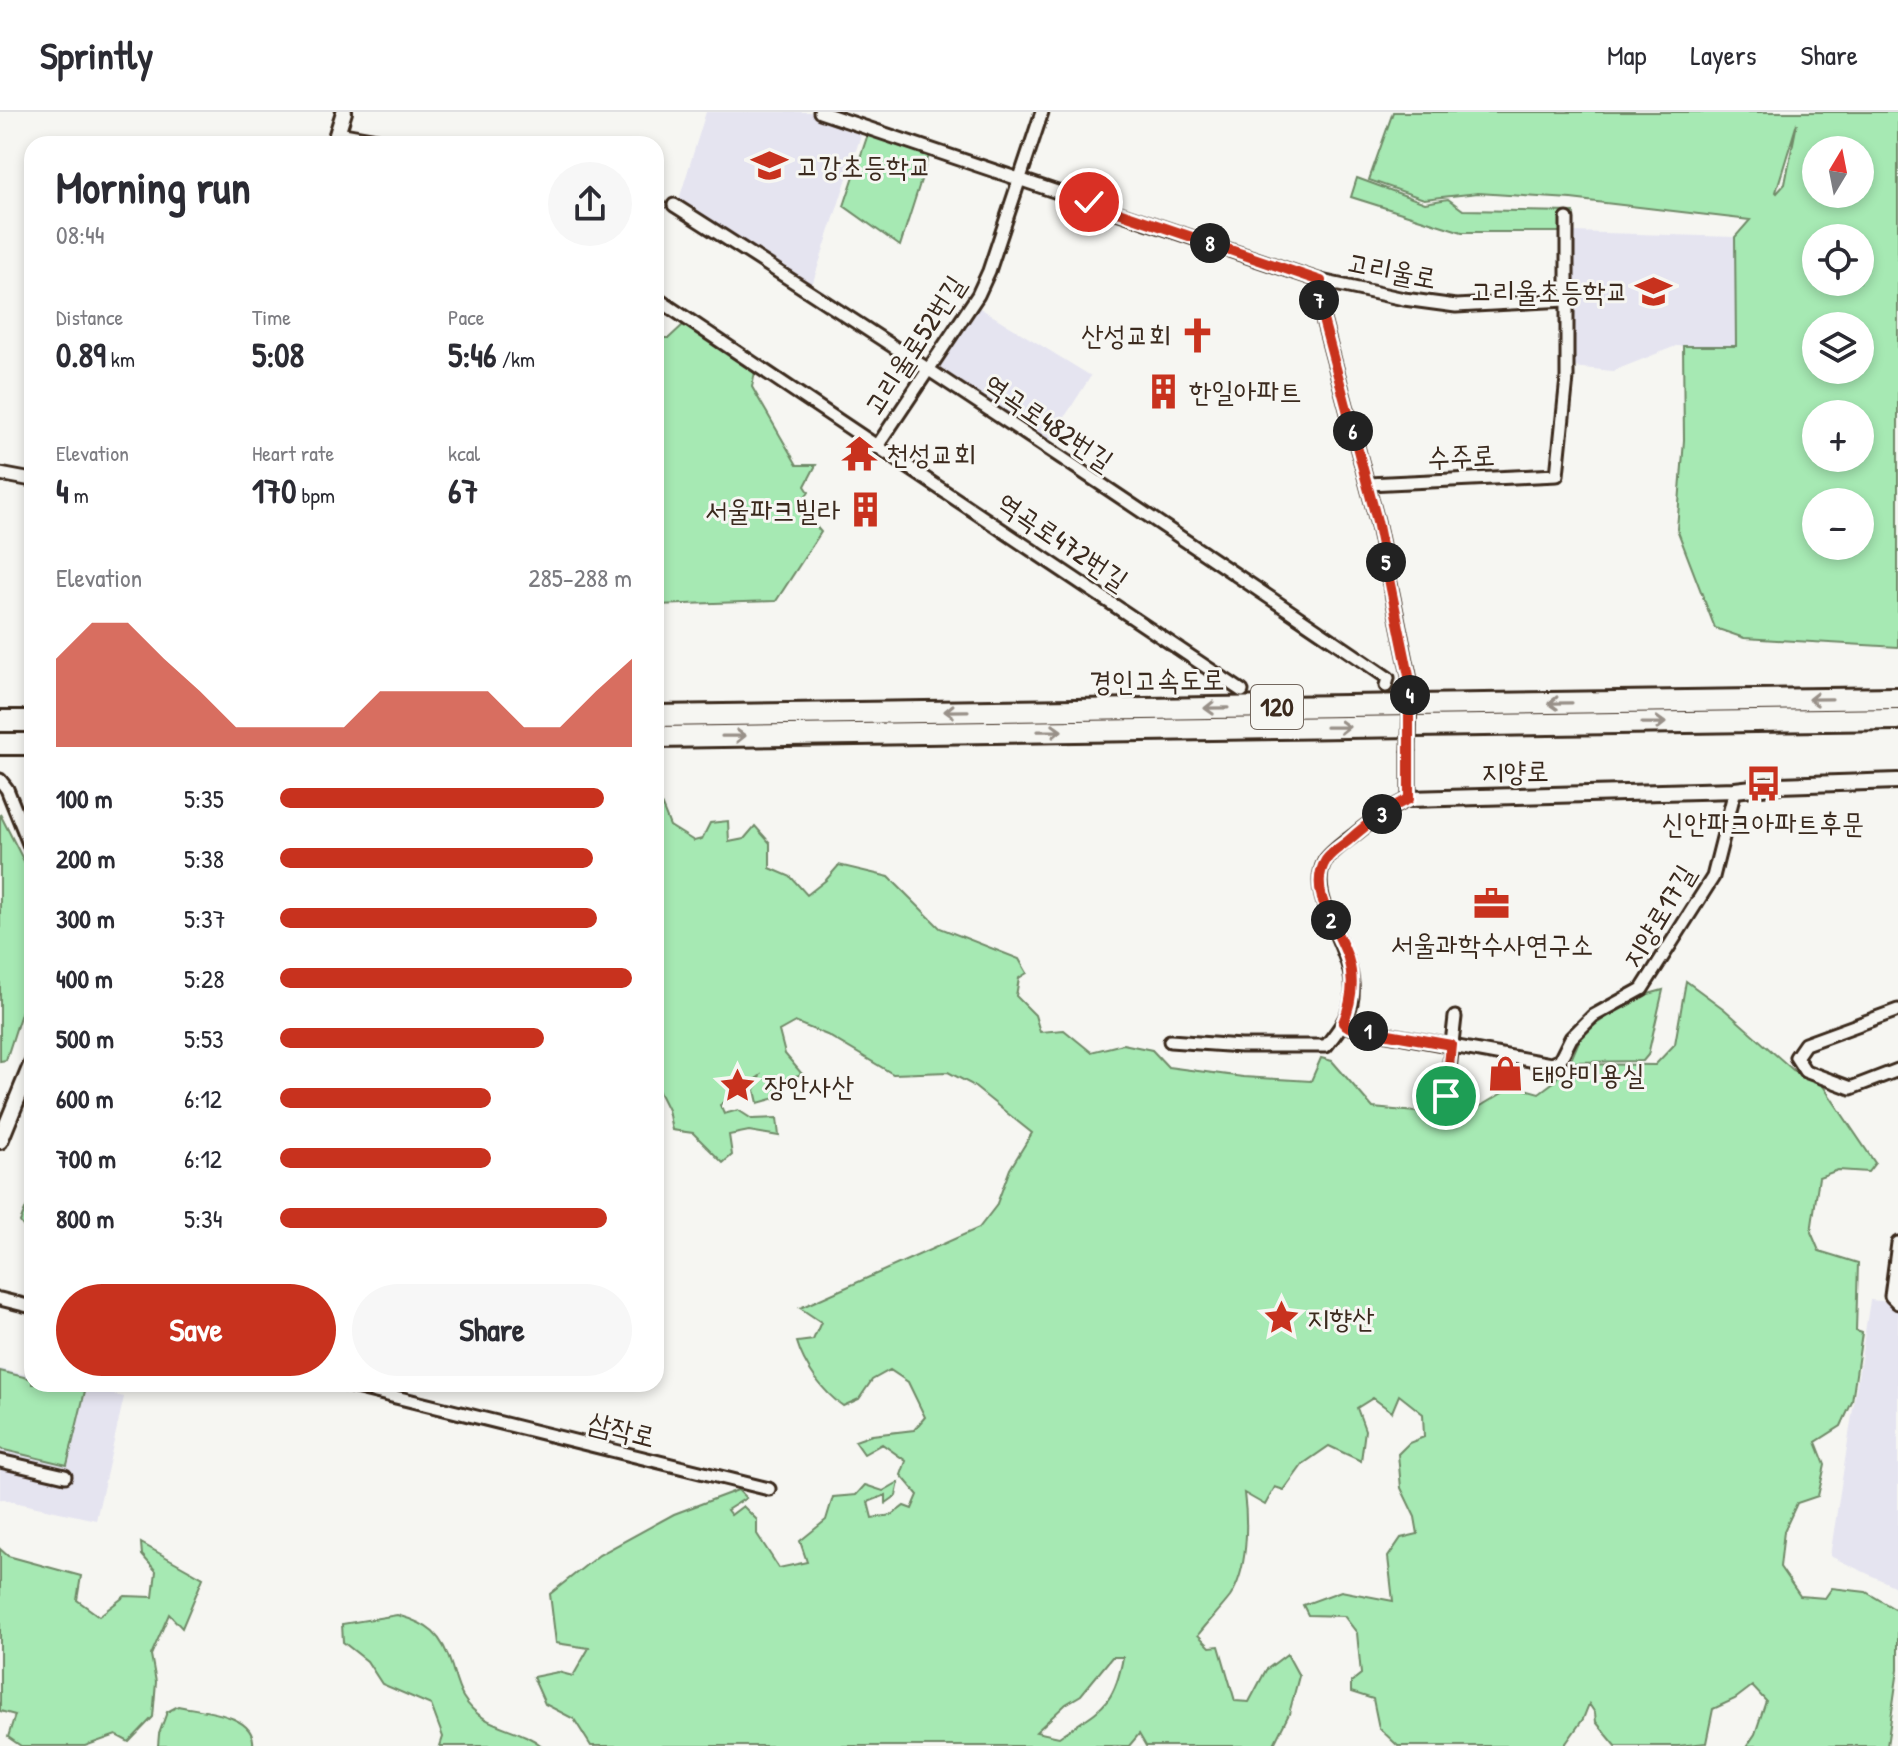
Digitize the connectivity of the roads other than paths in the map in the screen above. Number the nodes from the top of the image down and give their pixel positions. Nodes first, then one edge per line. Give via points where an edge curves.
1 (344, 112) edge
2 (820, 112) edge
3 (1042, 112) edge
4 (337, 136) edge
5 (1019, 179) junction
6 (674, 205) dead end
7 (1567, 219) dead end
8 (1321, 281) junction
9 (1566, 300) junction
10 (664, 303) edge
11 (928, 369) junction
12 (878, 445) junction
13 (0, 474) edge
14 (24, 478) edge
15 (1368, 484) junction
16 (1386, 686) dead end
17 (1242, 691) dead end
18 (1898, 698) edge
19 (664, 716) edge
20 (1898, 719) edge
21 (0, 721) edge
22 (24, 721) edge
23 (664, 737) edge
24 (0, 744) edge
25 (24, 744) edge
26 (0, 780) edge
27 (1898, 781) edge
28 (1735, 790) junction
29 (1409, 799) junction
30 (24, 831) edge
31 (1898, 1010) edge
32 (1455, 1017) dead end
33 (1343, 1023) junction
34 (1170, 1041) dead end
35 (1451, 1045) junction
36 (1898, 1070) edge
37 (24, 1082) edge
38 (1446, 1096) dead end
39 (0, 1141) edge
40 (1898, 1243) edge
41 (0, 1299) edge
42 (1898, 1303) edge
43 (24, 1305) edge
44 (376, 1392) edge
45 (0, 1461) edge
46 (65, 1476) dead end
47 (769, 1489) dead end

1 - 4 street
2 - 5 street, 고리울로
3 - 5 street, 고리울로52번길
5 - 8 street, 고리울로
5 - 11 street, 고리울로52번길 via 978,295
6 - 11 street, 역곡로482번길
7 - 9 street
8 - 9 street, 고리울로 via 1456,306
8 - 15 street via 1318,301
9 - 15 street, 수주로 via 1567,378 1557,475
10 - 12 street, 역곡로472번길
11 - 12 street, 고리울로52번길
11 - 16 street, 역곡로482번길 via 1388,678
12 - 17 street, 역곡로472번길
13 - 14 street
15 - 29 street, bridge via 1410,680
18 -> 19 highway, 경인고속도로 / 120
23 -> 20 highway, 경인고속도로 / 120
21 - 22 highway
24 - 25 highway
26 - 30 street
27 - 28 street, 지양로
28 - 29 street, 지양로
28 - 35 street, 지양로17길 via 1713,877 1642,989 1593,1016 1571,1038 1560,1060 1551,1064
29 - 33 street via 1326,859 1321,875 1322,900 1352,980
31 - 36 street via 1805,1044 1796,1057 1805,1071 1851,1088
32 - 35 street
33 - 34 street via 1326,1046
33 - 35 street, 지양로17길
35 - 38 street
37 - 39 street
40 - 42 street via 1891,1296
41 - 43 street
44 - 47 street, 삼작로
45 - 46 street

